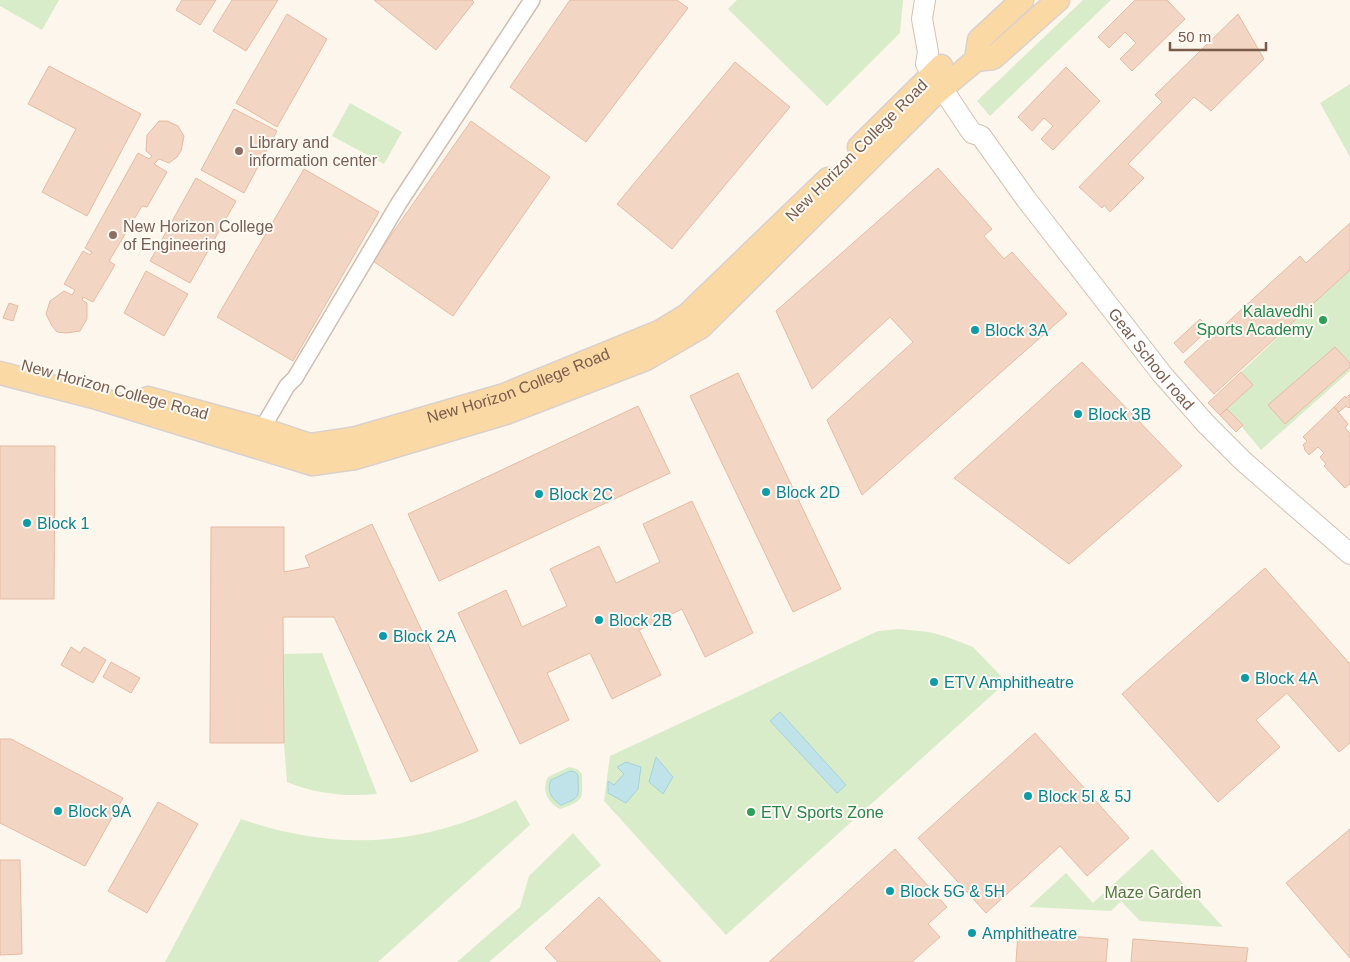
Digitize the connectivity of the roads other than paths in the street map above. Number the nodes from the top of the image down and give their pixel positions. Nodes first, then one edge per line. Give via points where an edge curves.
1 (532, 0) edge
2 (925, 0) edge
3 (1022, 0) edge
4 (1058, 0) edge
5 (976, 60) junction
6 (938, 72) junction
7 (0, 356) edge
8 (0, 373) edge
9 (262, 430) junction
10 (1350, 554) edge

1 - 9 street via 399,203
2 - 6 main road, Gear School road via 922,19
3 - 5 main road via 979,40
4 - 5 main road via 993,58
5 - 6 main road
6 - 8 main road, New Horizon College Road via 701,327 646,359 506,413 355,458 312,464 97,398
6 - 9 main road, New Horizon College Road via 687,315 661,331 504,395 356,438 310,445
6 - 10 main road, Gear School road via 972,133 981,136 1026,200 1162,374 1243,461
7 - 9 main road, New Horizon College Road

